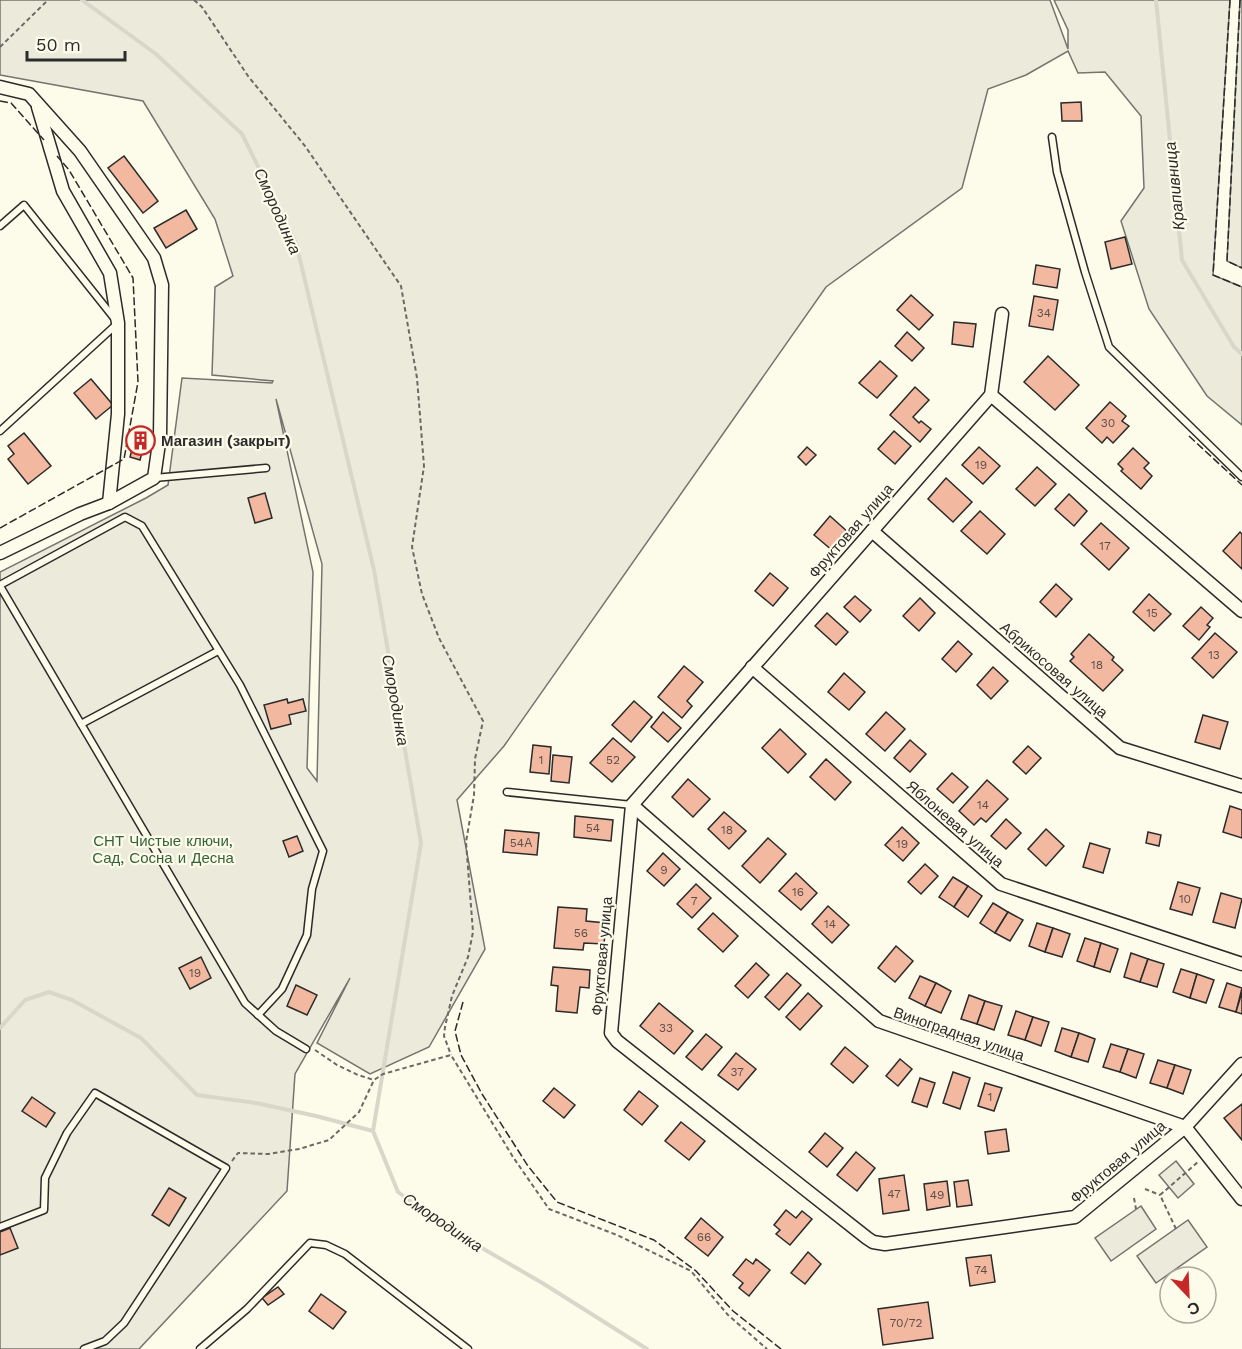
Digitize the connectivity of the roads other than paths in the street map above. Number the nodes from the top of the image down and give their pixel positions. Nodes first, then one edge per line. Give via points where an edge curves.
1 (0, 87) edge
2 (37, 103) junction
3 (1052, 137) dead end
4 (0, 226) edge
5 (1002, 314) dead end
6 (118, 323) junction
7 (991, 395) junction
8 (0, 431) edge
9 (266, 468) dead end
10 (1242, 477) edge
11 (154, 478) junction
12 (108, 503) junction
13 (872, 531) junction
14 (0, 553) edge
15 (0, 585) edge
16 (1242, 611) edge
17 (218, 651) junction
18 (752, 668) junction
19 (81, 724) junction
20 (1242, 786) edge
21 (507, 792) dead end
22 (632, 805) junction
23 (1242, 964) edge
24 (258, 1015) junction
25 (306, 1049) road end
26 (1242, 1064) edge
27 (1185, 1127) junction
28 (1242, 1199) edge
29 (0, 1227) edge
30 (84, 1349) edge
31 (200, 1349) edge
32 (468, 1349) edge

1 - 2 street via 29,94
2 - 6 street via 63,192 110,273
2 - 11 street via 80,151 154,258 162,285 160,436
3 - 10 lane via 1057,172 1109,347
4 - 6 lane via 24,205
5 - 7 street
6 - 8 lane
6 - 12 street via 118,414
7 - 13 street, Фруктовая улица
7 - 16 street
9 - 11 lane
11 - 12 street
12 - 14 street
13 - 18 street, Фруктовая улица
13 - 20 street, Абрикосовая улица via 1120,748
15 - 17 lane via 125,517 142,526
15 - 19 lane
17 - 19 lane
17 - 24 lane via 240,685 323,851 312,889 307,935 282,989
18 - 22 street, Фруктовая улица
18 - 23 street, Яблоневая улица via 1001,884
19 - 24 lane via 245,1004
21 - 22 lane
22 - 27 street, Виноградная улица via 879,1021
22 - 27 street, Фруктовая улица via 611,1033 873,1242 885,1244 1075,1217
24 - 25 lane
26 - 27 street, Фруктовая улица
27 - 28 street
29 - 30 lane via 44,1210 45,1178 67,1133 95,1093 226,1168 124,1323 105,1341
31 - 32 lane via 247,1309 310,1243 327,1245 345,1254

